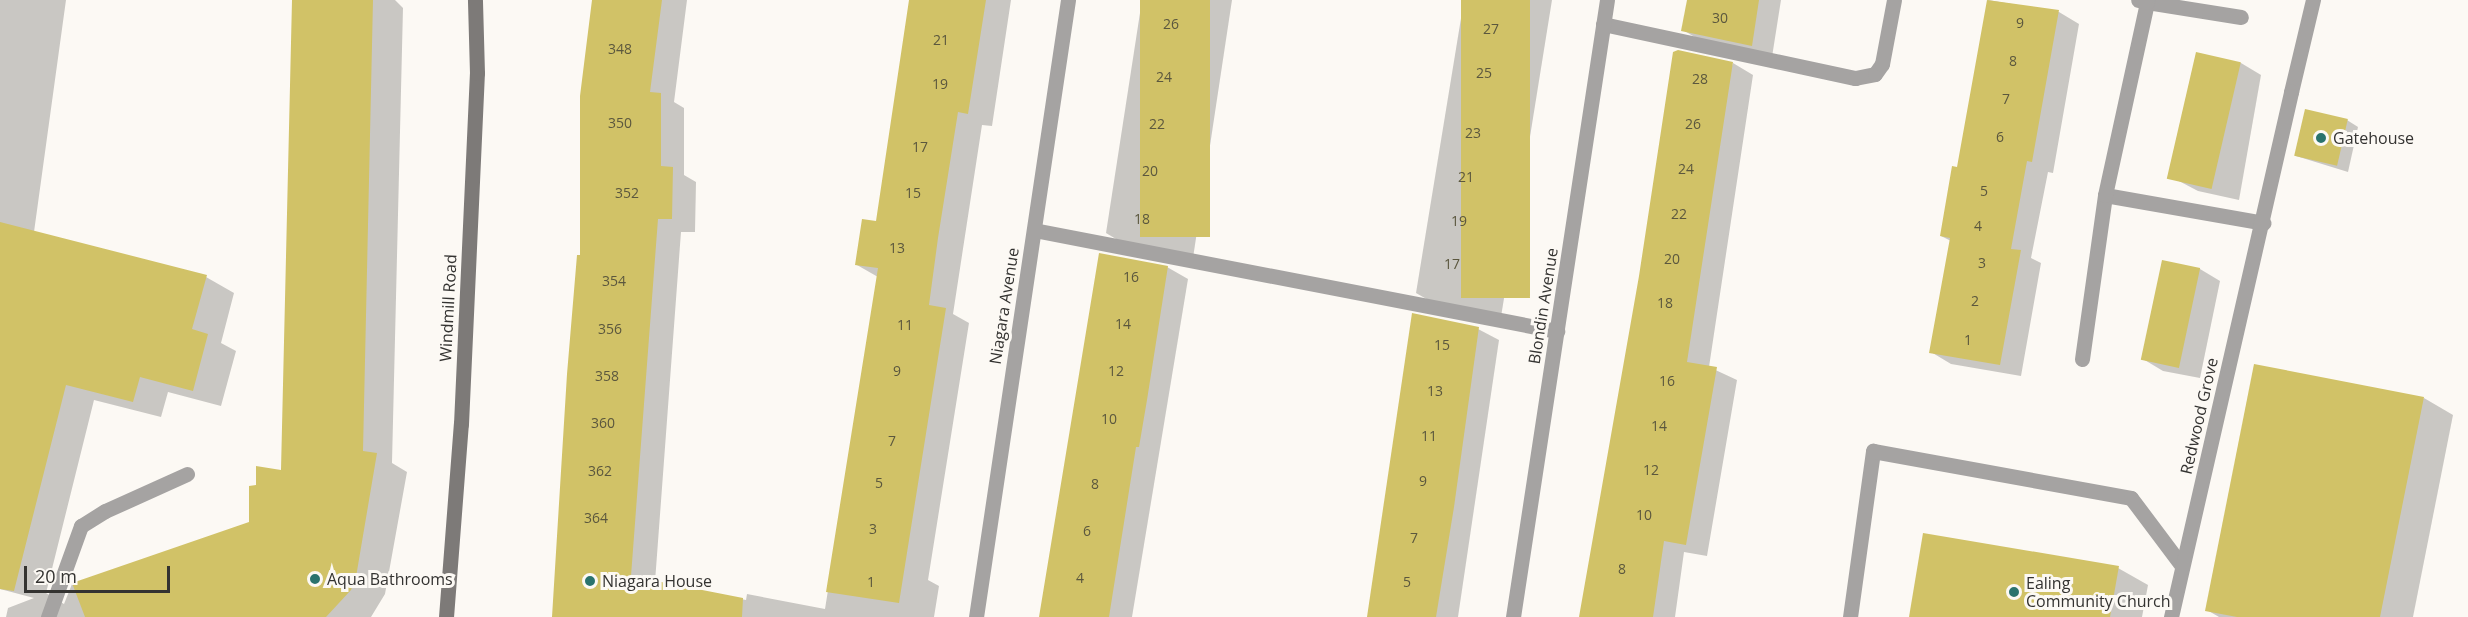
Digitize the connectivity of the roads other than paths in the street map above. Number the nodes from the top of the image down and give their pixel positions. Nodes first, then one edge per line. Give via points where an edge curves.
1 (475, 0) edge
2 (1068, 0) edge
3 (1607, 0) edge
4 (1894, 0) edge
5 (2313, 0) edge
6 (2143, 1) edge
7 (2241, 17) dead end
8 (1603, 24) junction
9 (2104, 195) junction
10 (2264, 223) junction
11 (1034, 230) junction
12 (1557, 331) junction
13 (2082, 359) dead end
14 (187, 474) dead end
15 (2182, 566) junction
16 (48, 617) edge
17 (446, 617) edge
18 (976, 617) edge
19 (1513, 617) edge
20 (1850, 617) edge
21 (2171, 617) edge

1 - 17 main road, Windmill Road via 477,73 462,412
2 - 11 street, Niagara Avenue
3 - 8 street, Blondin Avenue
4 - 8 street via 1882,64 1875,74 1855,78
5 - 10 street, Redwood Grove
6 - 7 street
6 - 9 street
8 - 12 street, Blondin Avenue
9 - 10 street
9 - 13 street
10 - 15 street, Redwood Grove
11 - 12 street
11 - 18 street, Niagara Avenue
12 - 19 street, Blondin Avenue
14 - 16 street via 81,526
15 - 20 street via 2130,498 1874,451
15 - 21 street, Redwood Grove

